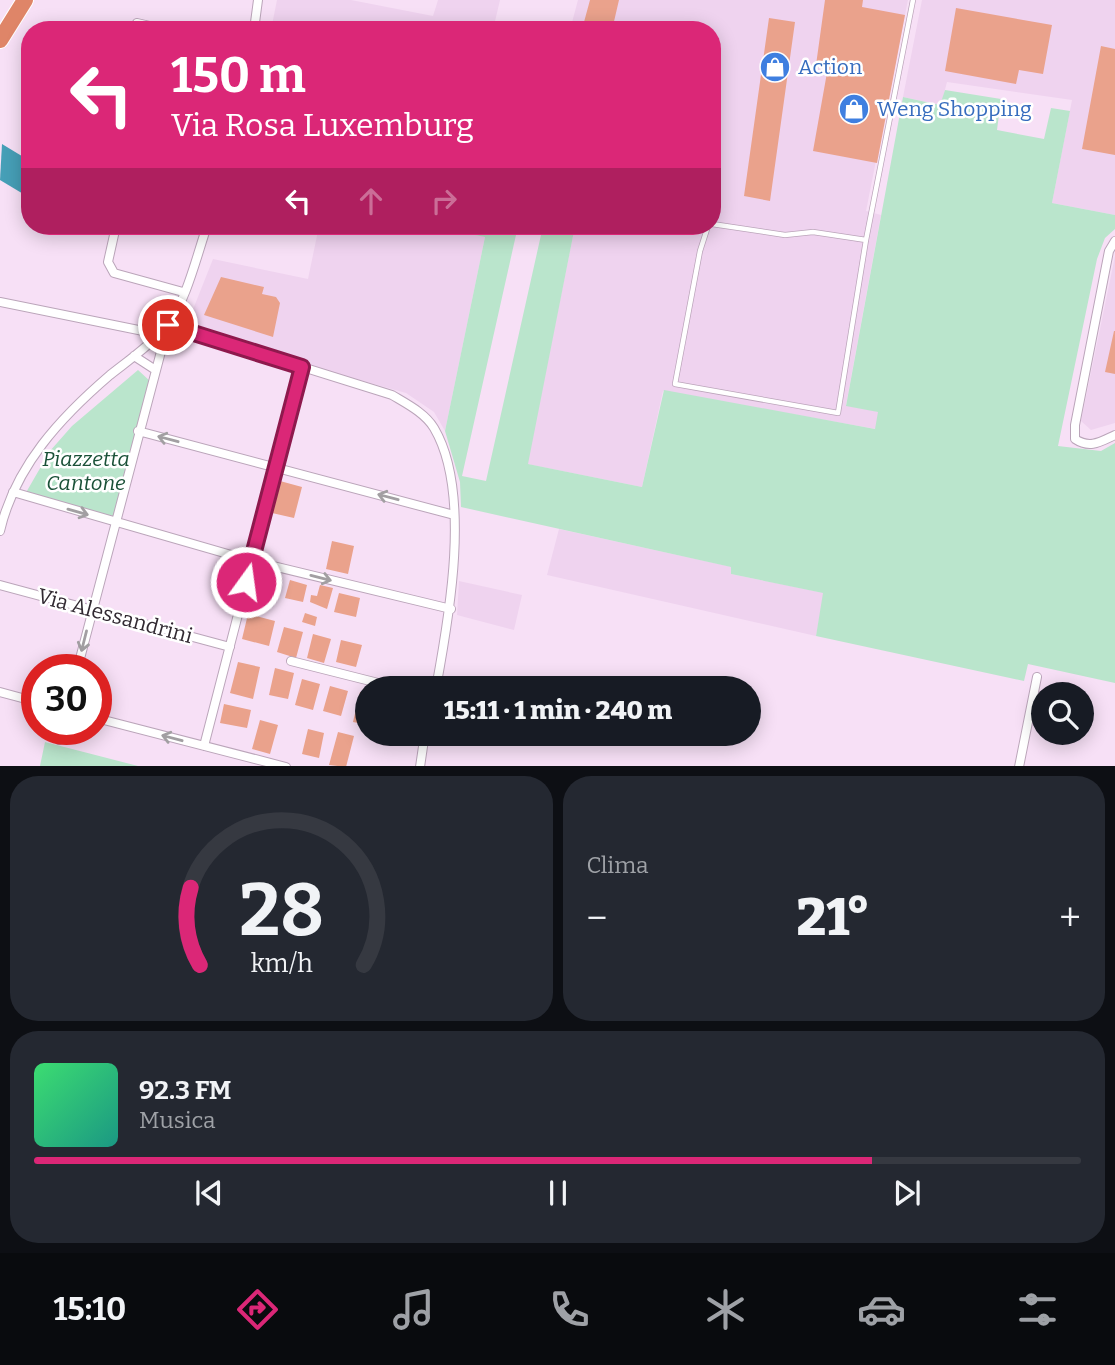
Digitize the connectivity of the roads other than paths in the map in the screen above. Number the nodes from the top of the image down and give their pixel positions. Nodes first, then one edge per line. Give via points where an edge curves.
1 (15, 0) edge
2 (25, 0) edge
3 (258, 0) edge
4 (913, 0) edge
5 (255, 21) edge
6 (0, 26) edge
7 (0, 40) edge
8 (721, 226) edge
9 (114, 235) edge
10 (204, 235) edge
11 (706, 235) edge
12 (866, 240) junction
13 (1115, 241) edge
14 (183, 292) junction
15 (0, 302) edge
16 (168, 325) junction
17 (158, 334) junction
18 (134, 356) junction
19 (302, 367) junction
20 (154, 369) junction
21 (138, 431) junction
22 (1115, 435) edge
23 (276, 467) junction
24 (13, 492) junction
25 (454, 515) junction
26 (115, 522) junction
27 (0, 531) edge
28 (252, 561) junction
29 (0, 585) edge
30 (451, 609) junction
31 (92, 611) junction
32 (230, 647) junction
33 (81, 654) edge
34 (291, 661) dead end
35 (438, 676) edge
36 (355, 677) edge
37 (1037, 677) dead end
38 (0, 692) edge
39 (21, 698) edge
40 (112, 722) edge
41 (204, 746) junction
42 (423, 746) edge
43 (286, 766) edge
44 (420, 766) edge
45 (1019, 766) edge

1 - 6 highway
2 - 7 highway
3 - 5 street
4 - 12 lane
8 - 12 lane
9 - 14 street via 108,262 114,273
10 - 14 street
11 - 12 lane via 675,384 838,413
13 - 22 street via 1109,251 1075,439 1094,445
14 - 16 street
15 - 17 street
16 - 17 street
16 - 19 street
16 - 20 street
17 - 18 street
18 - 20 street
18 - 24 street via 55,426
19 - 23 street
19 - 25 street via 392,395 433,425 444,447
20 - 21 street
23 -> 21 street
21 - 26 street
25 -> 23 street
23 - 28 street
24 -> 26 street
24 - 27 street
25 - 30 street
26 - 28 street
26 - 31 street
28 -> 30 street
28 - 32 street
29 - 31 street, Via Alessandrini
30 - 35 street
31 - 32 street, Via Alessandrini
31 -> 33 street
32 - 41 street
34 - 36 street
37 - 45 street
38 - 39 street
41 -> 40 street
41 - 43 street
42 - 44 street

